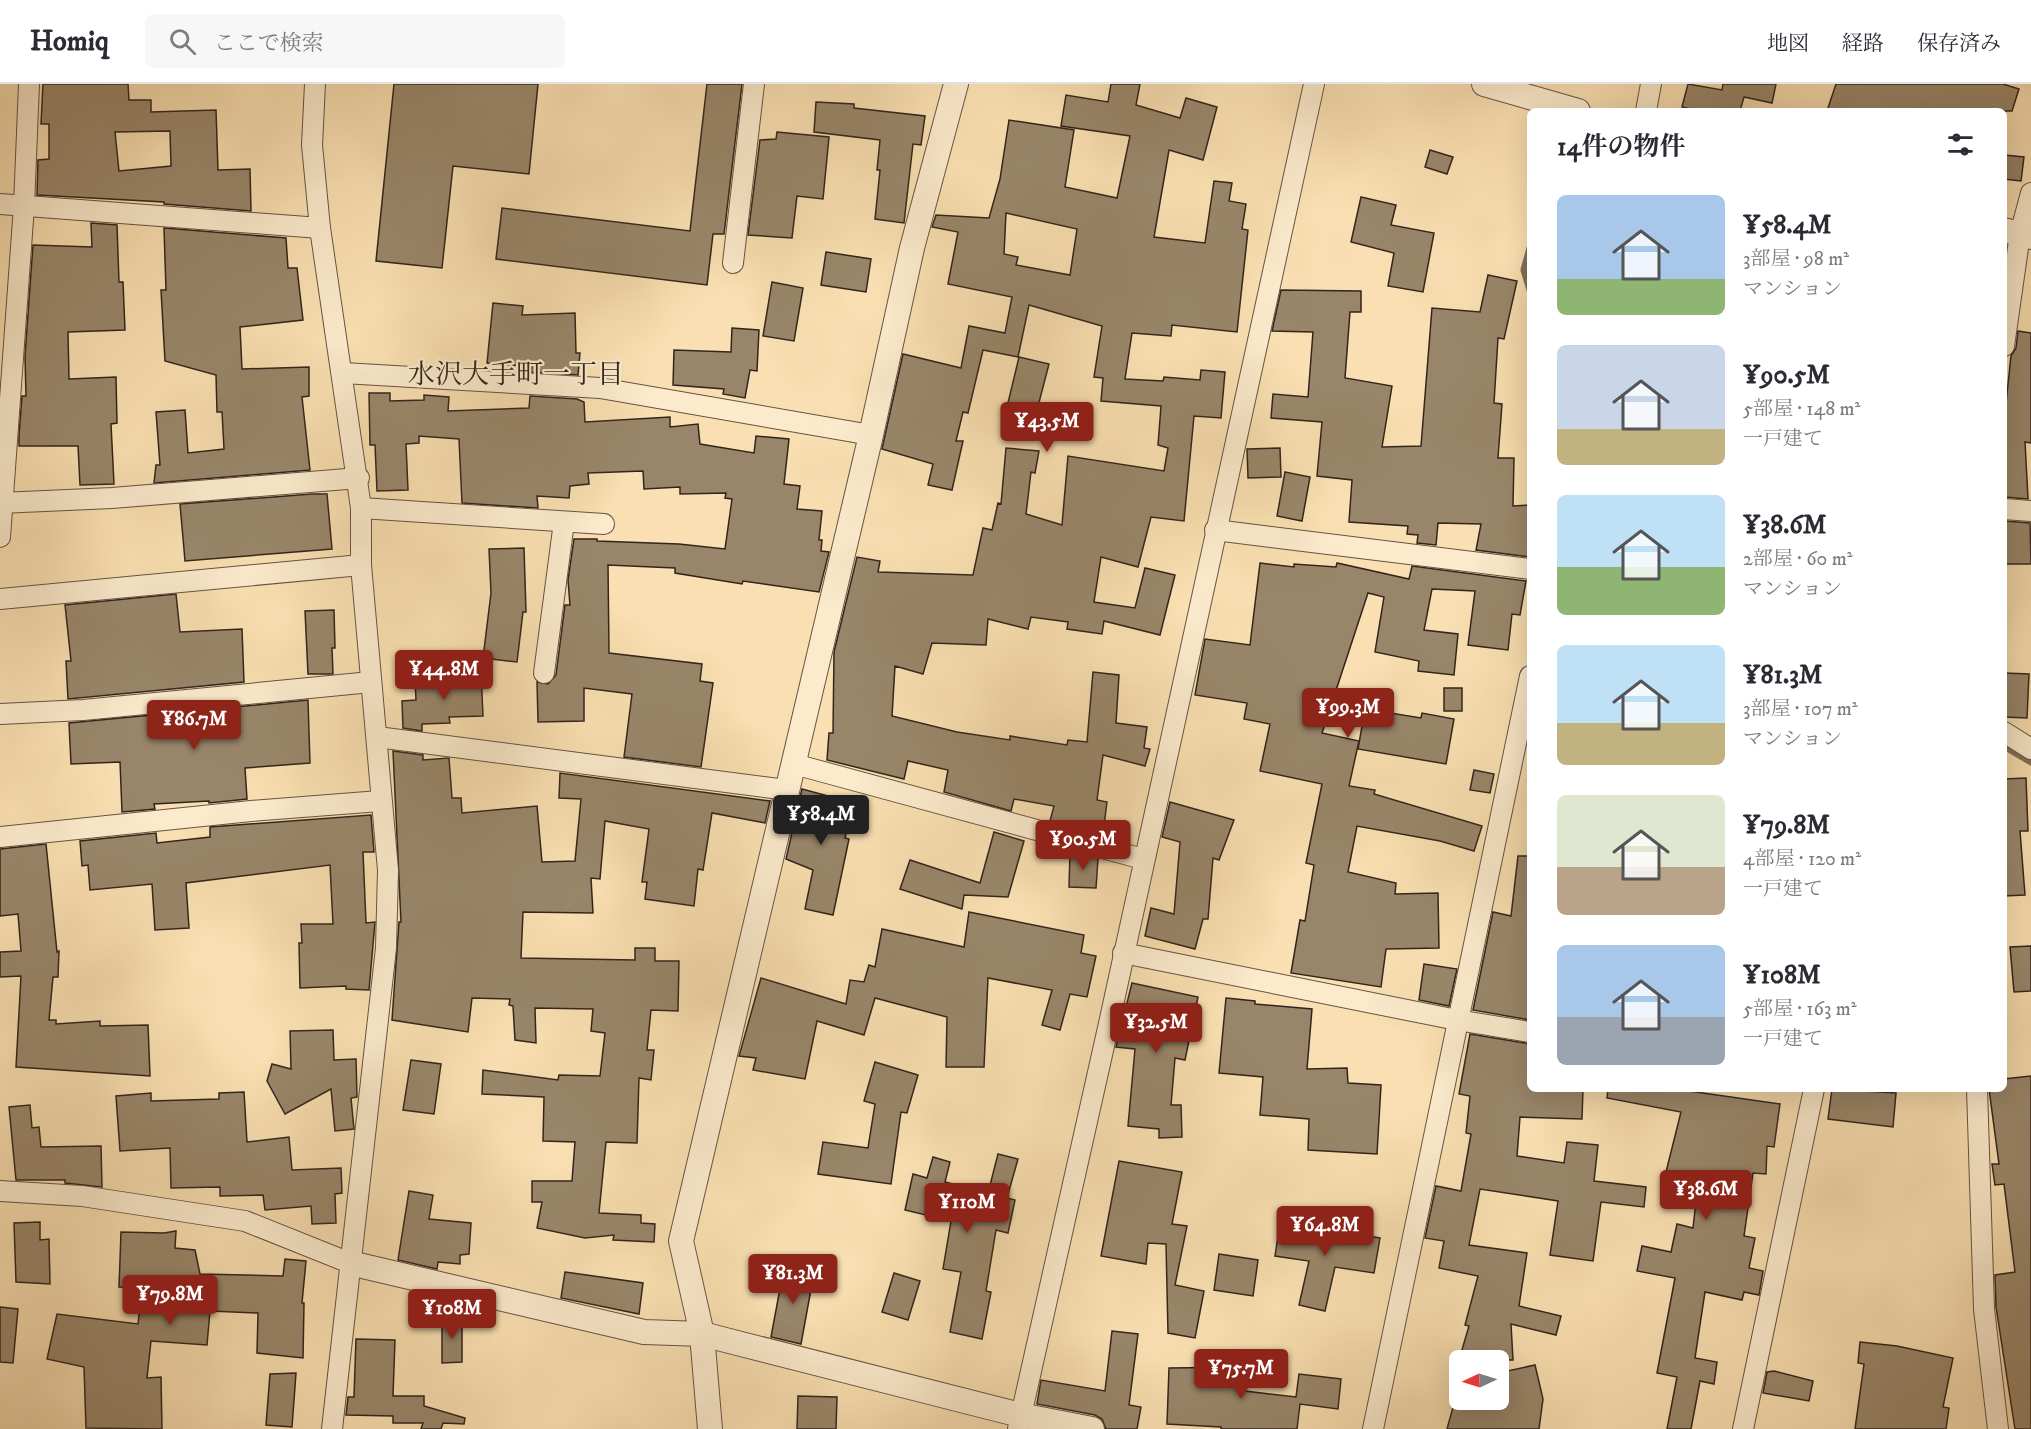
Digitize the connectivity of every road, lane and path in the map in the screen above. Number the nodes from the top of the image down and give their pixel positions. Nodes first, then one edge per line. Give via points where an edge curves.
1 (29, 84) edge
2 (315, 84) edge
3 (754, 84) edge
4 (956, 84) edge
5 (1314, 84) edge
6 (1484, 84) edge
7 (1651, 84) edge
8 (1568, 108) edge
9 (1647, 108) edge
10 (2031, 193) edge
11 (0, 204) edge
12 (24, 206) junction
13 (320, 228) junction
14 (2018, 234) edge
15 (733, 263) dead end
16 (2007, 322) edge
17 (343, 373) junction
18 (871, 435) junction
19 (359, 478) junction
20 (2, 503) edge
21 (361, 508) junction
22 (2007, 509) edge
23 (2031, 511) edge
24 (564, 522) junction
25 (604, 524) dead end
26 (1215, 530) junction
27 (0, 537) edge
28 (361, 566) junction
29 (1527, 569) edge
30 (0, 599) edge
31 (544, 673) dead end
32 (371, 682) junction
33 (1527, 690) edge
34 (0, 714) edge
35 (2007, 734) edge
36 (377, 737) junction
37 (2031, 749) edge
38 (794, 764) junction
39 (787, 790) junction
40 (380, 801) junction
41 (0, 837) edge
42 (1143, 860) junction
43 (1123, 953) junction
44 (1457, 1020) junction
45 (1527, 1032) edge
46 (1813, 1092) edge
47 (1977, 1092) edge
48 (0, 1191) edge
49 (350, 1263) junction
50 (702, 1334) junction
51 (1019, 1422) edge
52 (332, 1429) edge
53 (710, 1429) edge
54 (1092, 1429) edge
55 (1373, 1429) edge
56 (1743, 1429) edge
57 (1998, 1429) edge

1 - 12 street
2 - 13 street via 312,145
3 - 15 street
4 - 18 street via 912,248
5 - 26 street
6 - 8 street
7 - 9 street
10 - 14 street
11 - 12 street
12 - 13 street
12 - 20 street
13 - 17 street
14 - 16 street
17 - 18 street via 600,388
17 - 19 street
18 - 38 street
19 - 20 street
19 - 21 street
20 - 27 street
21 - 24 street
21 - 28 street
22 - 23 street
24 - 25 street
24 - 31 street
26 - 29 street
26 - 42 street
28 - 30 street
28 - 32 street
32 - 34 street via 83,710
32 - 36 street
33 - 44 street
35 - 37 street
36 - 39 street
36 - 40 street
38 - 39 street
38 - 42 street
39 - 50 street via 681,1241
40 - 41 street
40 - 49 street via 388,870 386,948
42 - 43 street
43 - 44 street
43 - 51 street
44 - 45 street
44 - 55 street
46 - 56 street
47 - 57 street via 1984,1309
48 - 49 street via 82,1196 245,1221
49 - 50 street via 644,1332
49 - 52 street
50 - 51 street
50 - 53 street
51 - 54 street

